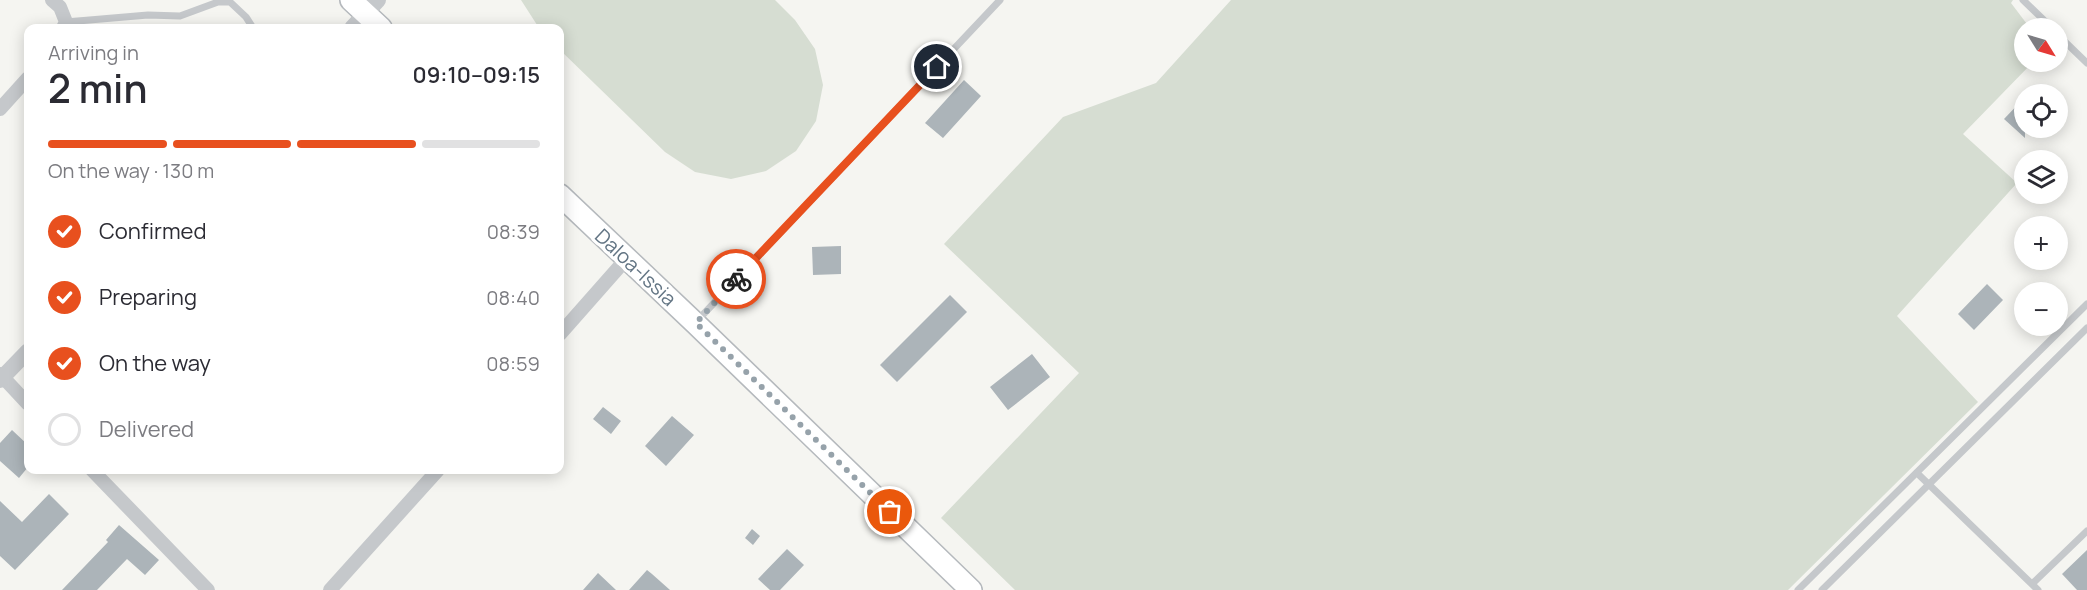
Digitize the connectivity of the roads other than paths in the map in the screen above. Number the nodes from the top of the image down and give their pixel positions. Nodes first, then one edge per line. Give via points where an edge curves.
1 (52, 0) edge
2 (351, 0) edge
3 (1000, 0) edge
4 (2023, 0) edge
5 (370, 18) edge
6 (2042, 18) edge
7 (64, 24) edge
8 (72, 24) edge
9 (250, 24) edge
10 (2068, 45) edge
11 (2087, 63) edge
12 (24, 82) edge
13 (0, 109) edge
14 (564, 199) edge
15 (627, 258) junction
16 (2087, 304) edge
17 (696, 323) junction
18 (2087, 327) edge
19 (564, 329) edge
20 (24, 355) edge
21 (1, 377) edge
22 (24, 400) edge
23 (1917, 473) junction
24 (96, 474) edge
25 (434, 474) edge
26 (1929, 484) junction
27 (2087, 531) edge
28 (2035, 587) edge
29 (208, 590) edge
30 (330, 590) edge
31 (972, 590) edge
32 (1798, 590) edge
33 (1822, 590) edge

1 - 7 street via 60,8
2 - 5 main road
3 - 17 lane
4 - 6 lane
8 - 9 lane via 148,15 180,16 218,2 230,2
10 - 11 lane
12 - 13 street
14 - 15 main road, Daloa-Issia
15 - 17 main road, Daloa-Issia
15 - 19 street
16 - 23 lane
17 - 31 main road, Daloa-Issia
18 - 26 lane
20 - 21 street
21 - 22 street
23 - 26 lane
23 - 32 lane
24 - 29 street
25 - 30 street
26 - 28 lane
26 - 33 lane
27 - 28 lane

